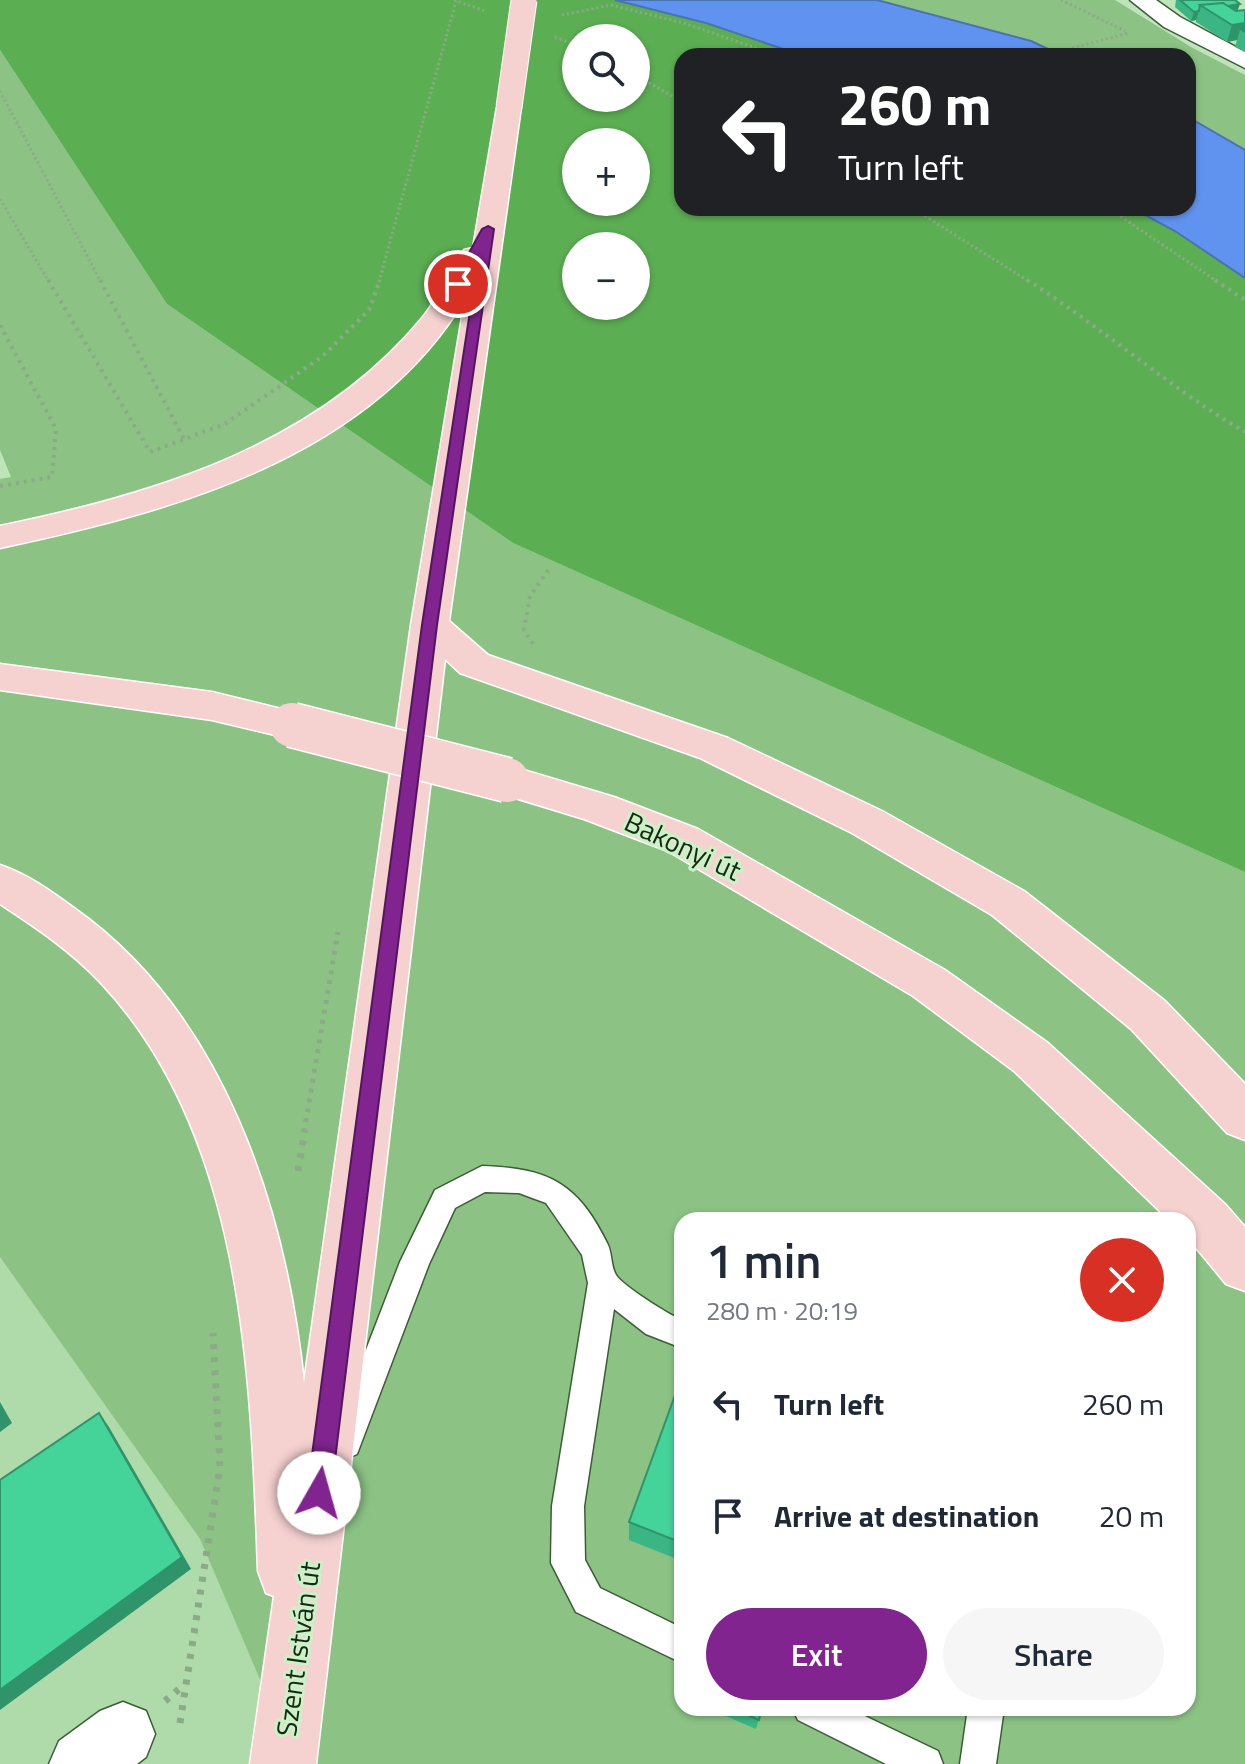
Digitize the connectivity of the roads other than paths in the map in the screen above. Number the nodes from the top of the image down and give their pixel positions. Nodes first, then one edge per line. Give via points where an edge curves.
1 (524, 0) edge
2 (1141, 0) edge
3 (1245, 61) edge
4 (488, 229) junction
5 (0, 537) edge
6 (430, 625) junction
7 (0, 677) edge
8 (0, 882) edge
9 (1245, 1118) edge
10 (1245, 1266) edge
11 (603, 1283) junction
12 (674, 1331) edge
13 (315, 1524) junction
14 (674, 1642) edge
15 (294, 1676) junction
16 (826, 1716) edge
17 (985, 1716) edge
18 (283, 1764) edge
19 (925, 1764) edge
20 (978, 1764) edge

1 - 4 main road, Szent István út, bridge
2 - 3 street
4 - 5 main road via 443,311 397,364 337,415 254,461 159,498
4 - 6 main road, Szent István út
6 - 9 main road via 474,664 714,748 867,822 1008,903 1148,1015
6 - 13 main road, Szent István út
7 - 10 main road, Bakonyi út, bridge via 212,706 292,725 507,780 683,840 929,983 1031,1057 1206,1221
8 - 15 main road via 106,958 150,1008 199,1089 224,1148 248,1213 267,1304
11 - 12 lane
11 - 13 lane via 596,1251 556,1194 519,1180 482,1179 445,1199 415,1262
11 - 14 lane via 568,1506 568,1563 588,1600
13 - 15 main road, Szent István út
15 - 18 main road, Szent István út
16 - 19 lane
17 - 20 lane

